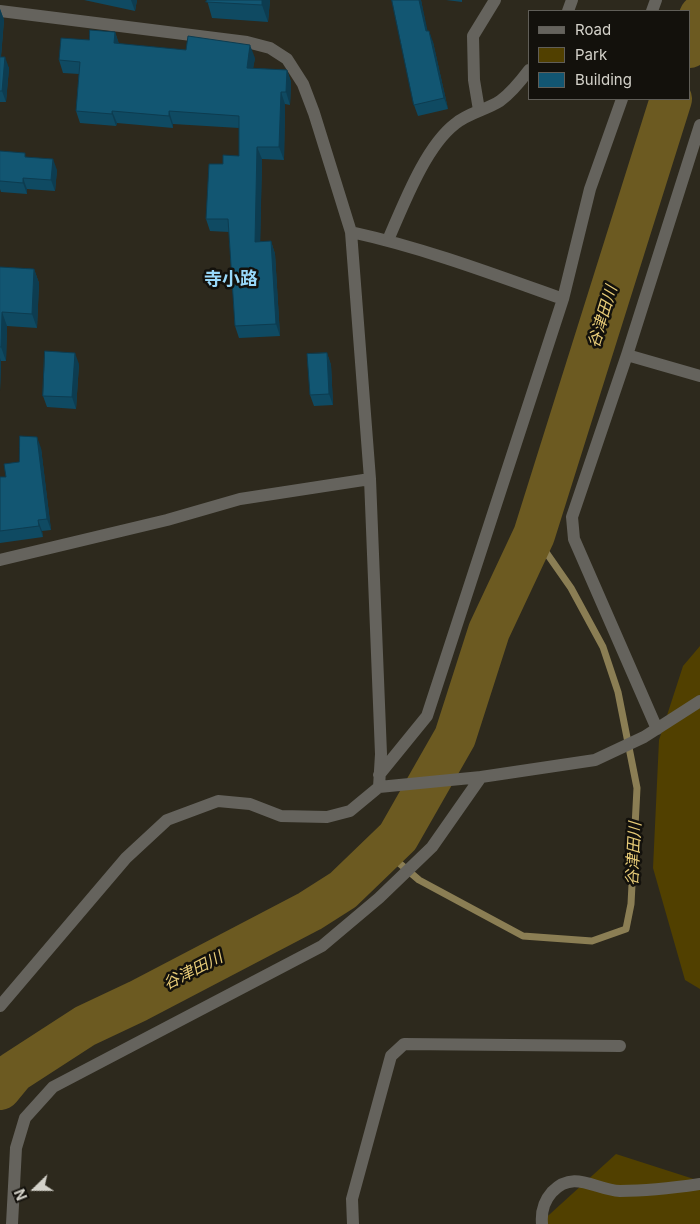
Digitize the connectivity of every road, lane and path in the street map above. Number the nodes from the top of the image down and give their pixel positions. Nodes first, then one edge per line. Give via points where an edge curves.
1 (495, 0) edge
2 (0, 11) edge
3 (528, 71) edge
4 (622, 100) edge
5 (479, 110) junction
6 (700, 125) edge
7 (351, 232) junction
8 (388, 240) junction
9 (563, 299) junction
10 (627, 355) junction
11 (700, 376) edge
12 (370, 479) junction
13 (0, 560) edge
14 (700, 700) edge
15 (657, 729) junction
16 (481, 778) junction
17 (379, 781) junction
18 (0, 1006) edge
19 (620, 1046) dead end
20 (700, 1184) edge
21 (12, 1224) edge
22 (353, 1224) edge
23 (542, 1224) edge

1 - 5 street via 473,36 474,80
2 - 7 street via 247,42 270,48 287,59 303,84
3 - 5 street via 499,102
4 - 9 street via 590,189
5 - 8 street via 454,124 431,151
6 - 10 street
7 - 8 street
7 - 12 street
8 - 9 street
9 - 17 street via 427,716
10 - 11 street
10 - 15 street via 572,517 577,547
12 - 13 street via 240,499
12 - 17 street via 379,686
14 - 15 street
15 - 16 street via 595,760
16 - 17 street
16 - 21 street via 432,847 322,946 54,1087 25,1118 16,1148
17 - 18 street via 350,811 327,817 282,816 250,804 218,801 167,820 126,858
19 - 22 street via 404,1044 391,1056 352,1199
20 - 23 street via 659,1190 617,1191 577,1180 559,1185 547,1198

